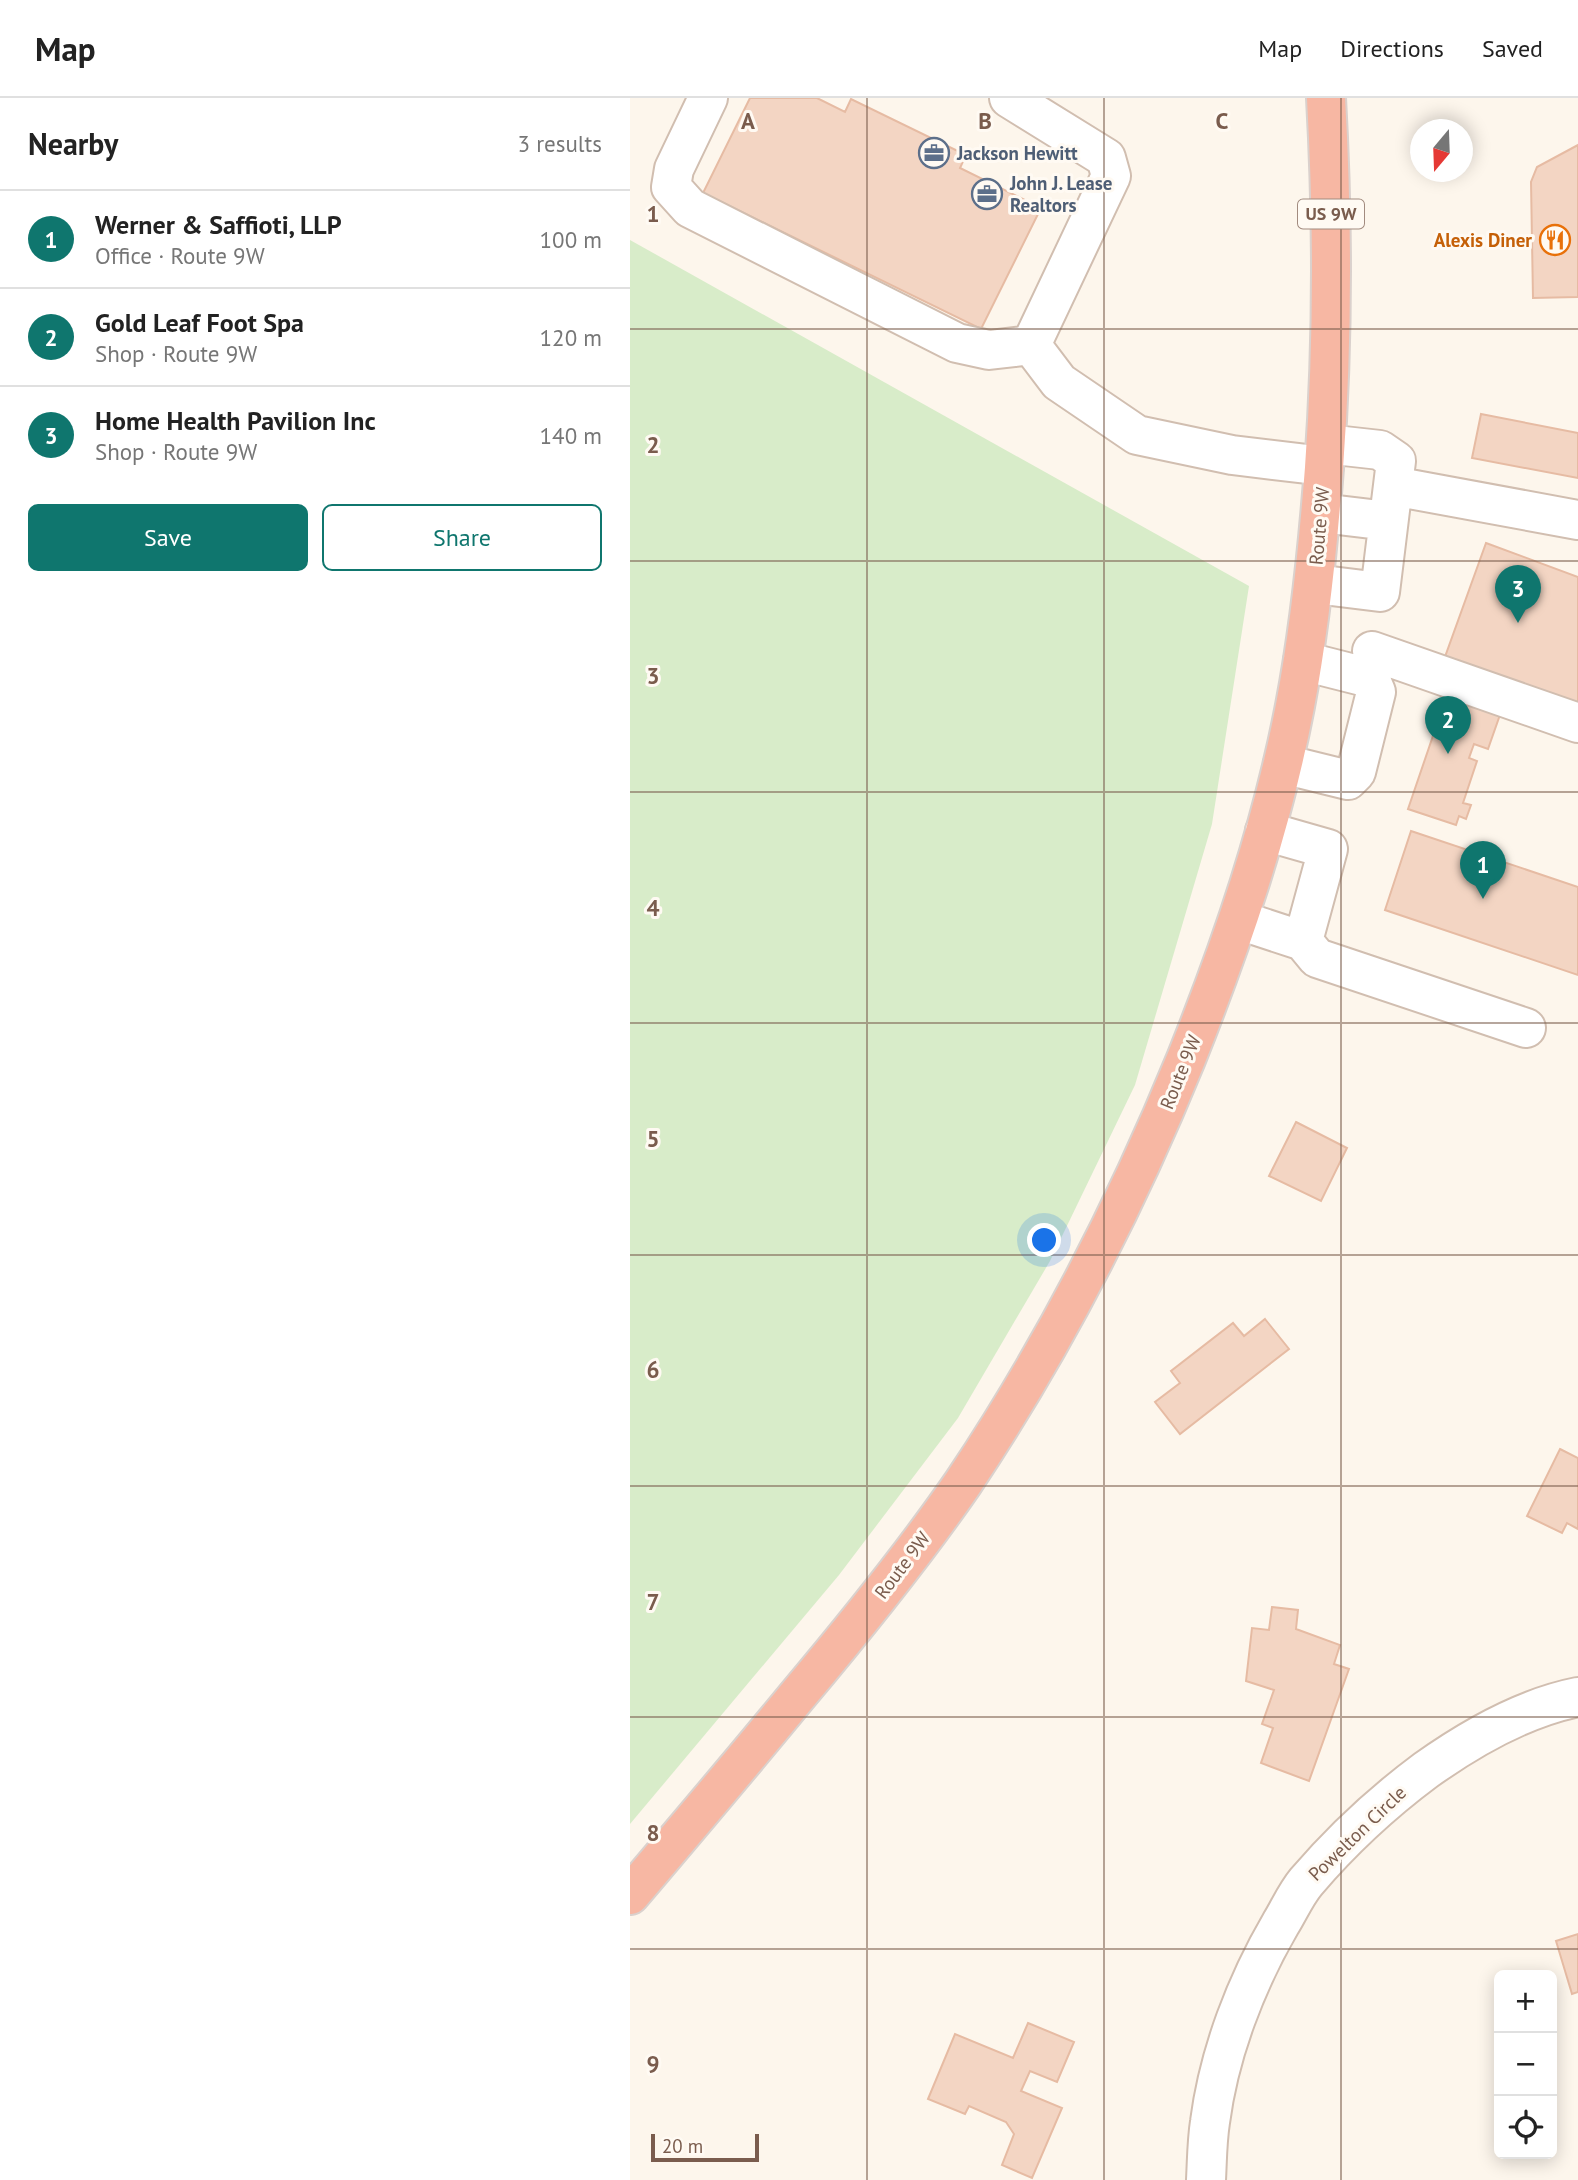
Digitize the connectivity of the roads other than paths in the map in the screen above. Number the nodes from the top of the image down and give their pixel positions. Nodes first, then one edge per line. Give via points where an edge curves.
1 (708, 98) edge
2 (1009, 98) edge
3 (1311, 98) edge
4 (1326, 98) edge
5 (1329, 142) junction
6 (1031, 345) junction
7 (1325, 455) junction
8 (1390, 503) junction
9 (1321, 513) junction
10 (1578, 520) edge
11 (1314, 584) junction
12 (1380, 592) junction
13 (1303, 661) junction
14 (1371, 665) junction
15 (1578, 723) edge
16 (1283, 764) junction
17 (1265, 831) junction
18 (1239, 920) junction
19 (1303, 941) junction
20 (1526, 1028) dead end
21 (1578, 1697) edge
22 (630, 1895) edge
23 (1206, 2180) edge

1 - 6 street via 674,169 671,187 690,208 957,343 989,351
2 - 6 street via 1106,158 1111,176
3 - 5 highway
4 - 5 highway, Route 9W / US 9W
5 - 7 highway, Route 9W / US 9W via 1333,286
6 - 7 street via 1059,382 1137,435 1232,455
7 - 8 street via 1380,450 1396,461
7 - 9 highway, Route 9W
8 - 9 street
8 - 10 street
8 - 12 street
9 - 11 highway, Route 9W
11 - 12 street
11 - 13 highway, Route 9W
12 - 14 street
13 - 14 street
13 - 16 highway, Route 9W
14 - 15 street
14 - 16 street via 1376,692 1356,772 1348,780
16 - 17 highway, Route 9W
17 - 18 highway, Route 9W
17 - 19 street via 1328,849
18 - 19 street
18 - 22 highway, Route 9W via 1152,1139 1091,1265 1023,1387 963,1482 849,1634
19 - 20 street via 1317,958
21 - 23 street, Powelton Circle via 1504,1723 1452,1752 1401,1789 1305,1884 1269,1944 1222,2060 1210,2121

